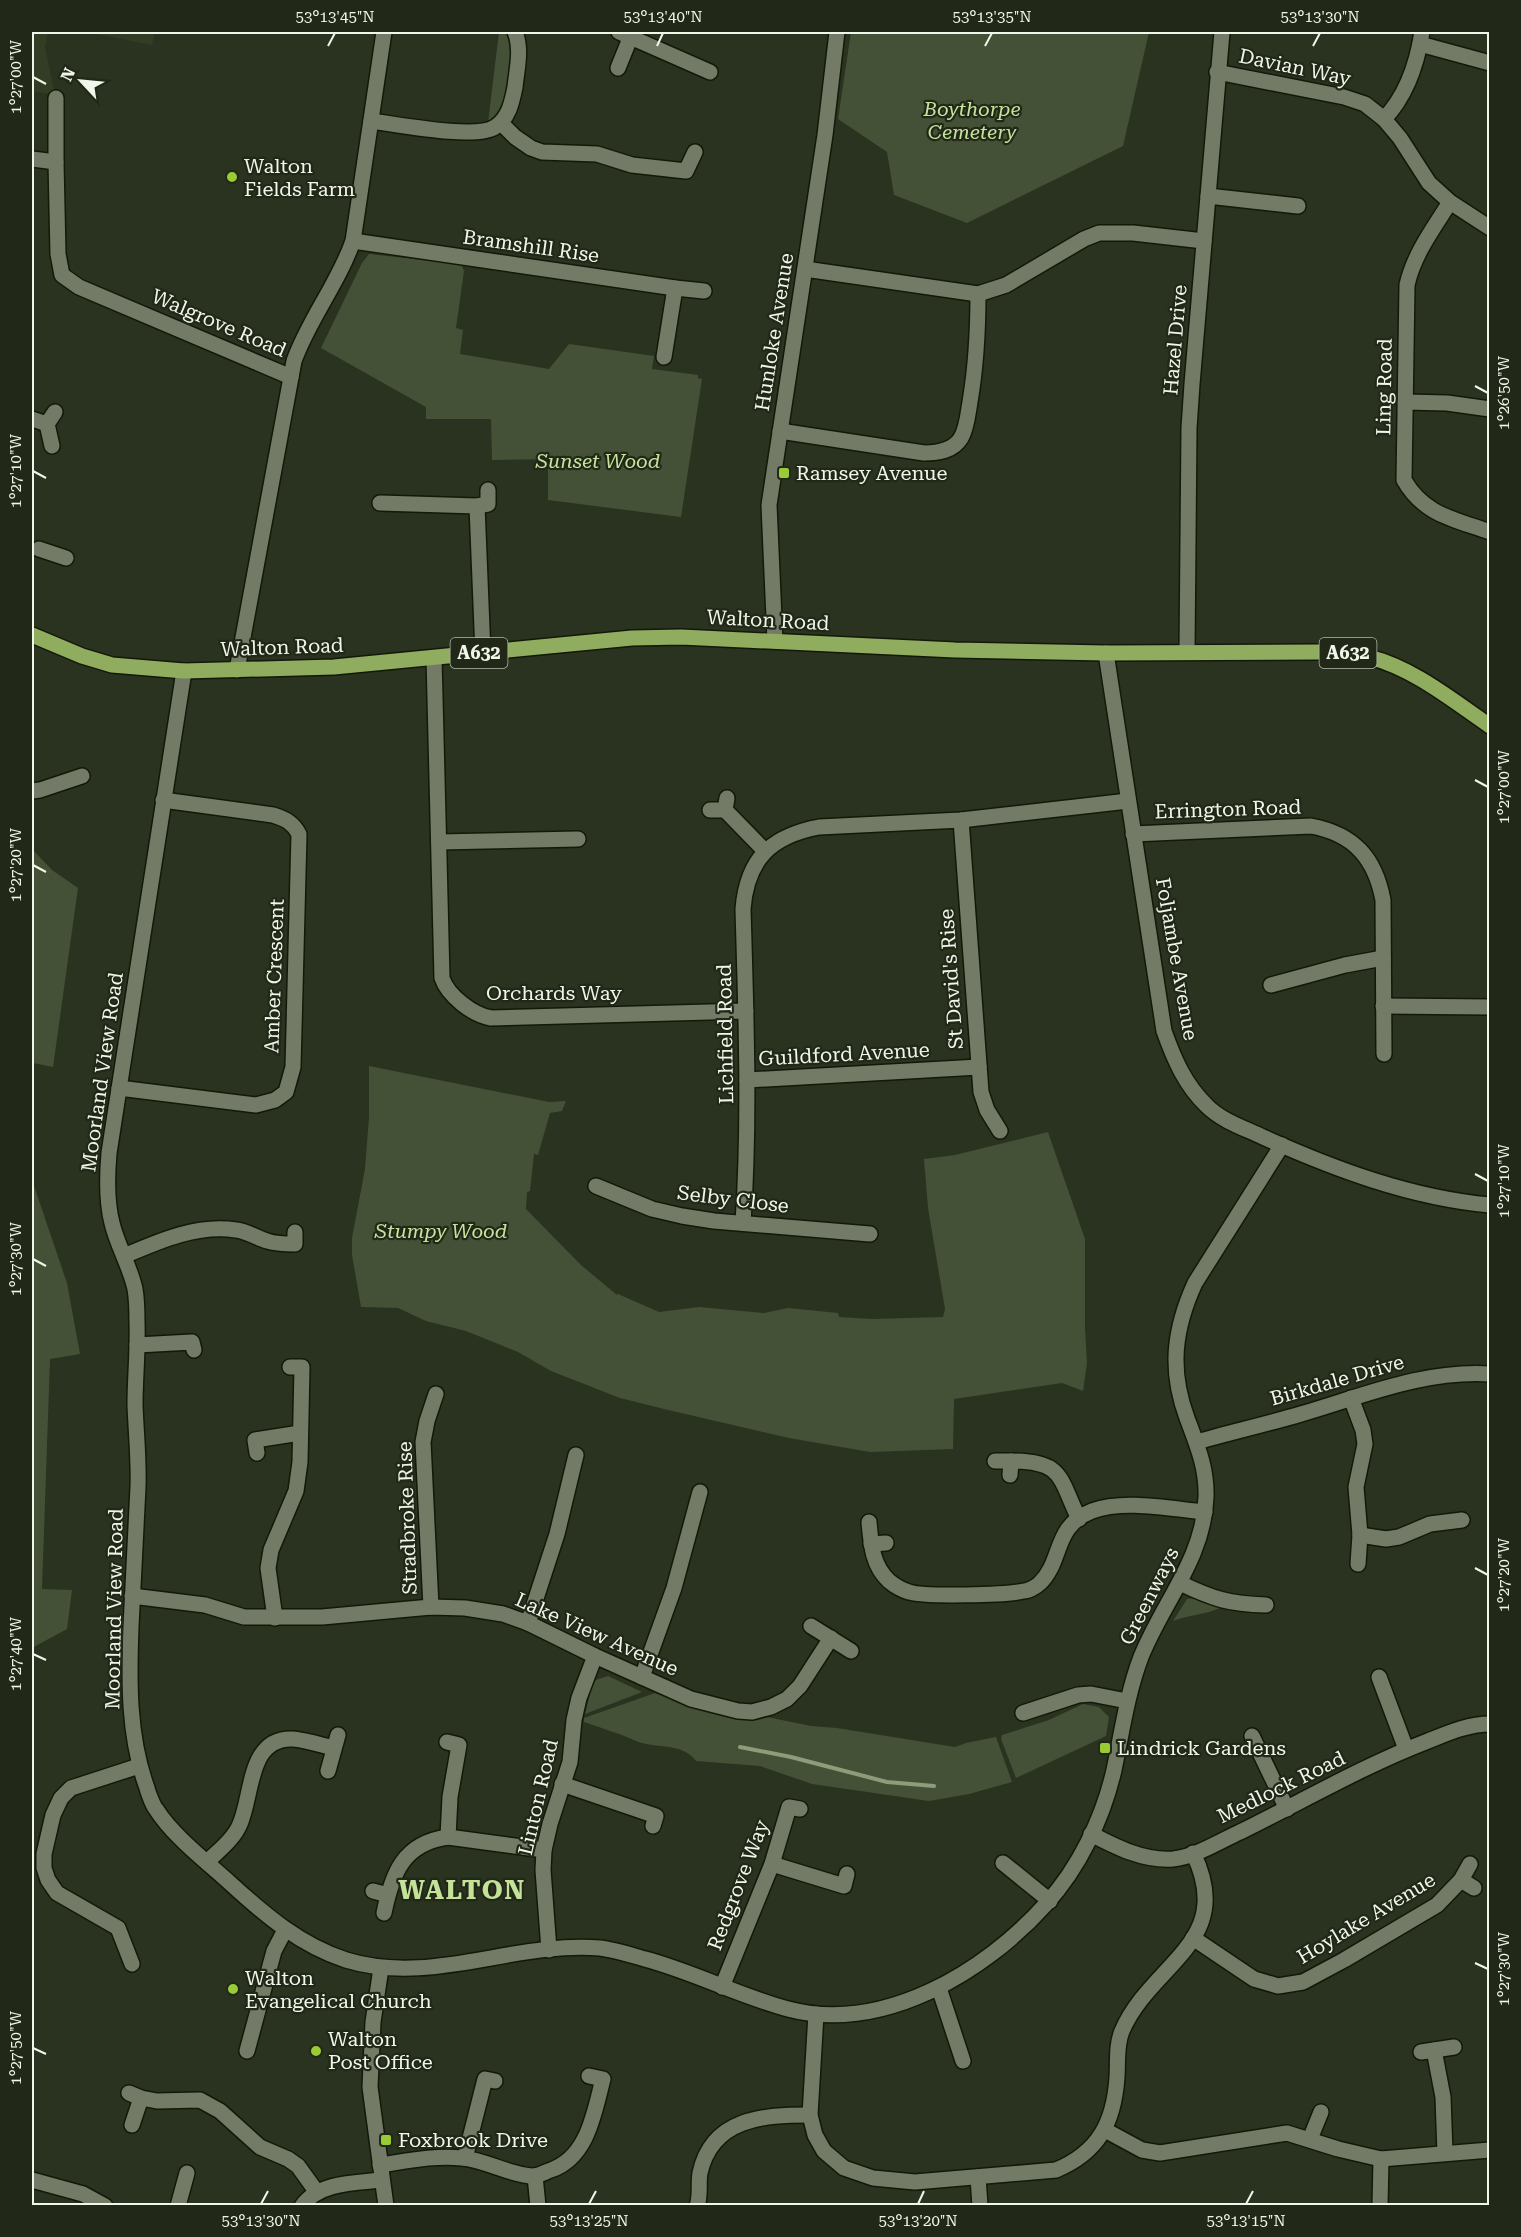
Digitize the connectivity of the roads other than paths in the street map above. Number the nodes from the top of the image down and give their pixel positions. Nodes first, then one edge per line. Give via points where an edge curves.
1 (384, 32) edge
2 (515, 32) edge
3 (837, 32) edge
4 (1222, 32) edge
5 (625, 34) edge
6 (1421, 38) edge
7 (1490, 63) edge
8 (618, 68) dead end
9 (710, 72) dead end
10 (1217, 72) junction
11 (56, 98) dead end
12 (1384, 119) junction
13 (371, 121) junction
14 (501, 123) junction
15 (695, 152) dead end
16 (32, 159) edge
17 (56, 162) junction
18 (1208, 196) junction
19 (1450, 202) junction
20 (1298, 206) dead end
21 (1490, 228) edge
22 (353, 241) junction
23 (1204, 241) junction
24 (805, 269) junction
25 (675, 288) junction
26 (704, 291) dead end
27 (978, 294) junction
28 (664, 357) dead end
29 (291, 377) junction
30 (1405, 402) junction
31 (1490, 409) edge
32 (32, 419) edge
33 (780, 431) junction
34 (52, 446) dead end
35 (488, 490) dead end
36 (380, 503) dead end
37 (477, 506) junction
38 (1490, 532) edge
39 (38, 545) edge
40 (66, 558) dead end
41 (32, 635) edge
42 (775, 641) junction
43 (1187, 652) junction
44 (483, 653) junction
45 (1107, 653) junction
46 (434, 658) junction
47 (184, 670) junction
48 (237, 670) junction
49 (1490, 726) edge
50 (82, 776) dead end
51 (38, 794) edge
52 (163, 800) junction
53 (1128, 801) junction
54 (721, 806) dead end
55 (961, 820) junction
56 (1133, 834) junction
57 (578, 839) dead end
58 (439, 842) junction
59 (765, 851) junction
60 (1383, 958) junction
61 (1271, 985) dead end
62 (1383, 1006) junction
63 (1490, 1007) edge
64 (746, 1011) junction
65 (1384, 1054) dead end
66 (979, 1067) junction
67 (747, 1080) junction
68 (119, 1088) junction
69 (1000, 1131) dead end
70 (1282, 1145) junction
71 (596, 1186) dead end
72 (1490, 1205) edge
73 (743, 1223) junction
74 (295, 1232) dead end
75 (870, 1234) dead end
76 (123, 1256) junction
77 (137, 1346) junction
78 (194, 1350) dead end
79 (290, 1367) dead end
80 (1490, 1374) edge
81 (436, 1394) dead end
82 (1351, 1398) junction
83 (300, 1433) junction
84 (1197, 1442) junction
85 (257, 1453) dead end
86 (576, 1455) dead end
87 (995, 1461) dead end
88 (700, 1492) dead end
89 (1205, 1512) junction
90 (1079, 1519) junction
91 (1462, 1520) dead end
92 (868, 1522) dead end
93 (1360, 1535) junction
94 (1358, 1564) dead end
95 (1180, 1583) junction
96 (132, 1596) junction
97 (1266, 1605) dead end
98 (430, 1607) junction
99 (275, 1618) junction
100 (528, 1623) junction
101 (812, 1626) dead end
102 (831, 1638) junction
103 (851, 1651) dead end
104 (595, 1656) junction
105 (642, 1677) junction
106 (1385, 1680) dead end
107 (1127, 1701) junction
108 (1023, 1713) dead end
109 (1490, 1724) edge
110 (1258, 1739) dead end
111 (447, 1742) dead end
112 (1406, 1749) junction
113 (139, 1766) junction
114 (328, 1771) dead end
115 (562, 1784) junction
116 (800, 1809) dead end
117 (1287, 1809) junction
118 (653, 1826) dead end
119 (1091, 1834) junction
120 (448, 1837) junction
121 (543, 1850) junction
122 (1193, 1853) junction
123 (207, 1862) junction
124 (1003, 1863) dead end
125 (772, 1864) junction
126 (1470, 1864) dead end
127 (38, 1869) edge
128 (847, 1874) dead end
129 (1050, 1901) junction
130 (384, 1913) dead end
131 (285, 1930) junction
132 (1193, 1938) junction
133 (549, 1950) junction
134 (132, 1964) dead end
135 (381, 1968) junction
136 (722, 1987) junction
137 (939, 1988) junction
138 (904, 2001) joint
139 (816, 2013) junction
140 (1454, 2048) dead end
141 (247, 2051) dead end
142 (963, 2061) dead end
143 (589, 2076) dead end
144 (495, 2081) dead end
145 (1321, 2112) dead end
146 (810, 2115) junction
147 (132, 2125) dead end
148 (1105, 2130) junction
149 (1310, 2139) junction
150 (1490, 2150) edge
151 (1445, 2153) junction
152 (465, 2158) junction
153 (1381, 2159) junction
154 (381, 2172) junction
155 (187, 2173) dead end
156 (535, 2176) junction
157 (978, 2177) junction
158 (32, 2180) edge
159 (316, 2192) junction
160 (81, 2200) edge
161 (105, 2205) edge
162 (178, 2205) edge
163 (302, 2205) edge
164 (386, 2205) edge
165 (538, 2205) edge
166 (697, 2205) edge
167 (980, 2205) edge
168 (1380, 2205) edge

1 - 13 street
2 - 14 street via 520,48 516,75 509,112
3 - 24 street, Hunloke Avenue
4 - 10 street, Hazel Drive
5 - 8 street
5 - 9 street
6 - 7 street
6 - 12 street via 1401,98
10 - 12 street, Davian Way via 1344,97 1365,104
10 - 18 street, Hazel Drive
11 - 17 street, Walgrove Road
12 - 19 street, Davian Way via 1429,183
13 - 14 street via 477,133
13 - 22 street
14 - 15 street via 515,137 542,152 634,158 686,171
16 - 17 street
17 - 29 street, Walgrove Road via 62,275 79,287
18 - 20 street
18 - 23 street, Hazel Drive
19 - 21 street, Davian Way
19 - 30 street, Ling Road via 1411,267 1407,285
22 - 25 street, Bramshill Rise
22 - 29 street via 342,270 300,346
23 - 27 street via 1099,233 1006,285
23 - 43 street, Hazel Drive via 1189,428
24 - 27 street
24 - 33 street, Hunloke Avenue
25 - 26 street, Bramshill Rise
25 - 28 street via 659,338
27 - 33 street via 976,360 969,408 961,439 953,447 924,453
29 - 48 street, Walgrove Road
30 - 31 street
30 - 38 street, Ling Road via 1404,480 1413,495 1424,506
32 - 34 street via 51,418
33 - 42 street, Hunloke Avenue via 769,505
35 - 37 street via 488,504
36 - 37 street via 434,498
37 - 44 street
39 - 40 street
41 - 47 main road, Walton Road / A632 via 112,665
42 - 44 main road, Walton Road / A632 via 632,638
42 - 45 main road, Walton Road / A632
43 - 45 main road, Walton Road / A632
43 - 49 main road, Walton Road / A632 via 1318,651 1370,657 1411,674
44 - 46 main road, Walton Road / A632
45 - 53 street, Foljambe Avenue
46 - 48 main road, Walton Road / A632
46 - 58 street, Orchards Way
47 - 48 main road, Walton Road / A632
47 - 52 street, Moorland View Road
50 - 51 street
52 - 68 street, Moorland View Road
52 - 68 street, Amber Crescent via 285,818 299,834 293,1067 286,1092 256,1105
53 - 55 street, Lichfield Road
53 - 56 street, Foljambe Avenue
54 - 59 street
55 - 59 street, Lichfield Road via 819,827 796,831
55 - 66 street, St David's Rise
56 - 60 street, Errington Road via 1301,826 1322,828 1341,836 1362,851 1378,878 1384,922
56 - 70 street, Foljambe Avenue via 1164,1031 1175,1063 1209,1108 1228,1121
57 - 58 street
58 - 64 street, Orchards Way via 442,978 444,986 474,1012 491,1018
59 - 64 street, Lichfield Road via 744,892
60 - 61 street
60 - 62 street, Errington Road
62 - 63 street
62 - 65 street, Errington Road
64 - 67 street, Lichfield Road
66 - 67 street, Guildford Avenue
66 - 69 street, St David's Rise via 981,1092
67 - 73 street, Lichfield Road
68 - 76 street, Moorland View Road via 107,1178 112,1226
70 - 72 street, Foljambe Avenue via 1400,1188
70 - 84 street, Greenways via 1195,1283 1185,1306 1175,1353 1178,1385
71 - 73 street, Selby Close via 652,1209
73 - 75 street, Selby Close
74 - 76 street via 295,1244 282,1244 239,1230 218,1228 159,1241
76 - 77 street, Moorland View Road via 136,1294
77 - 78 street via 192,1342
77 - 96 street, Moorland View Road via 138,1480
79 - 83 street via 302,1367
80 - 82 street, Birkdale Drive via 1444,1374 1409,1380
81 - 98 street, Stradbroke Rise via 427,1421 423,1462
82 - 84 street, Birkdale Drive
82 - 93 street via 1365,1444 1356,1487
83 - 85 street via 255,1440
83 - 99 street via 296,1491 271,1550 268,1568
84 - 89 street, Greenways via 1207,1488
86 - 100 street via 557,1533
87 - 90 street via 1011,1468 1031,1461 1050,1467 1059,1475
88 - 105 street via 674,1588
89 - 90 street via 1111,1506
89 - 95 street, Greenways via 1201,1537
90 - 92 street via 1065,1531 1051,1568 1040,1584 989,1600 910,1592 898,1587 882,1573 873,1554 879,1544
91 - 93 street via 1430,1524 1386,1539
93 - 94 street
95 - 97 street via 1221,1601 1250,1598
95 - 107 street, Greenways via 1141,1658
96 - 99 street, Lake View Avenue via 205,1605 244,1617
96 - 113 street, Moorland View Road via 129,1681
98 - 99 street, Lake View Avenue
98 - 100 street, Lake View Avenue via 503,1614
100 - 104 street, Lake View Avenue
101 - 102 street
102 - 103 street
102 - 105 street, Lake View Avenue via 787,1699 752,1712 691,1699
104 - 105 street, Lake View Avenue
104 - 115 street, Linton Road via 579,1698 570,1762
106 - 112 street
107 - 108 street via 1078,1695
107 - 119 street, Greenways via 1109,1790
109 - 112 street, Medlock Road via 1467,1727
110 - 117 street
111 - 120 street via 459,1745
112 - 117 street, Medlock Road
113 - 123 street, Moorland View Road via 156,1809
113 - 127 street via 71,1788 61,1798
114 - 123 street via 336,1742 279,1740 266,1747 257,1761 240,1826
115 - 118 street via 656,1816
115 - 121 street, Linton Road
116 - 125 street, Redgrove Way via 789,1807
117 - 122 street, Medlock Road
119 - 122 street, Medlock Road via 1121,1850 1152,1858 1174,1859
119 - 129 street, Greenways
120 - 121 street
120 - 130 street via 417,1846 380,1893
121 - 133 street, Linton Road
122 - 132 street via 1206,1890 1204,1914
123 - 131 street, Moorland View Road
124 - 129 street
125 - 128 street via 844,1886
125 - 136 street, Redgrove Way
126 - 132 street, Hoylake Avenue via 1468,1884 1303,1982 1278,1986 1254,1979
127 - 134 street via 57,1893 118,1928
129 - 137 street, Greenways via 986,1960
131 - 135 street, Moorland View Road via 339,1957
131 - 141 street via 274,1951
132 - 148 street via 1130,2016 1121,2033 1114,2105
133 - 135 street, Moorland View Road via 410,1970
133 - 136 street, Moorland View Road via 602,1948 654,1961
135 - 154 street via 370,2086
136 - 139 street, Moorland View Road via 792,2010
137 - 138 street, Greenways
137 - 142 street
138 - 139 street, Moorland View Road via 865,2012
139 - 146 street
140 - 151 street via 1428,2051 1443,2097
143 - 156 street via 603,2079 589,2132 561,2167
144 - 152 street via 484,2079
145 - 149 street
146 - 157 street via 824,2151 844,2168 859,2174 915,2182
146 - 166 street via 722,2125 700,2173
147 - 159 street via 135,2096 157,2101 200,2100 220,2111 260,2147 298,2166
148 - 149 street via 1142,2150 1160,2153 1274,2134
148 - 157 street via 1073,2163 1056,2170
149 - 153 street
150 - 151 street
151 - 153 street
152 - 154 street via 445,2157
152 - 156 street
153 - 168 street
154 - 159 street
154 - 164 street
155 - 162 street via 176,2188
156 - 165 street
157 - 167 street
158 - 160 street
159 - 163 street
160 - 161 street

